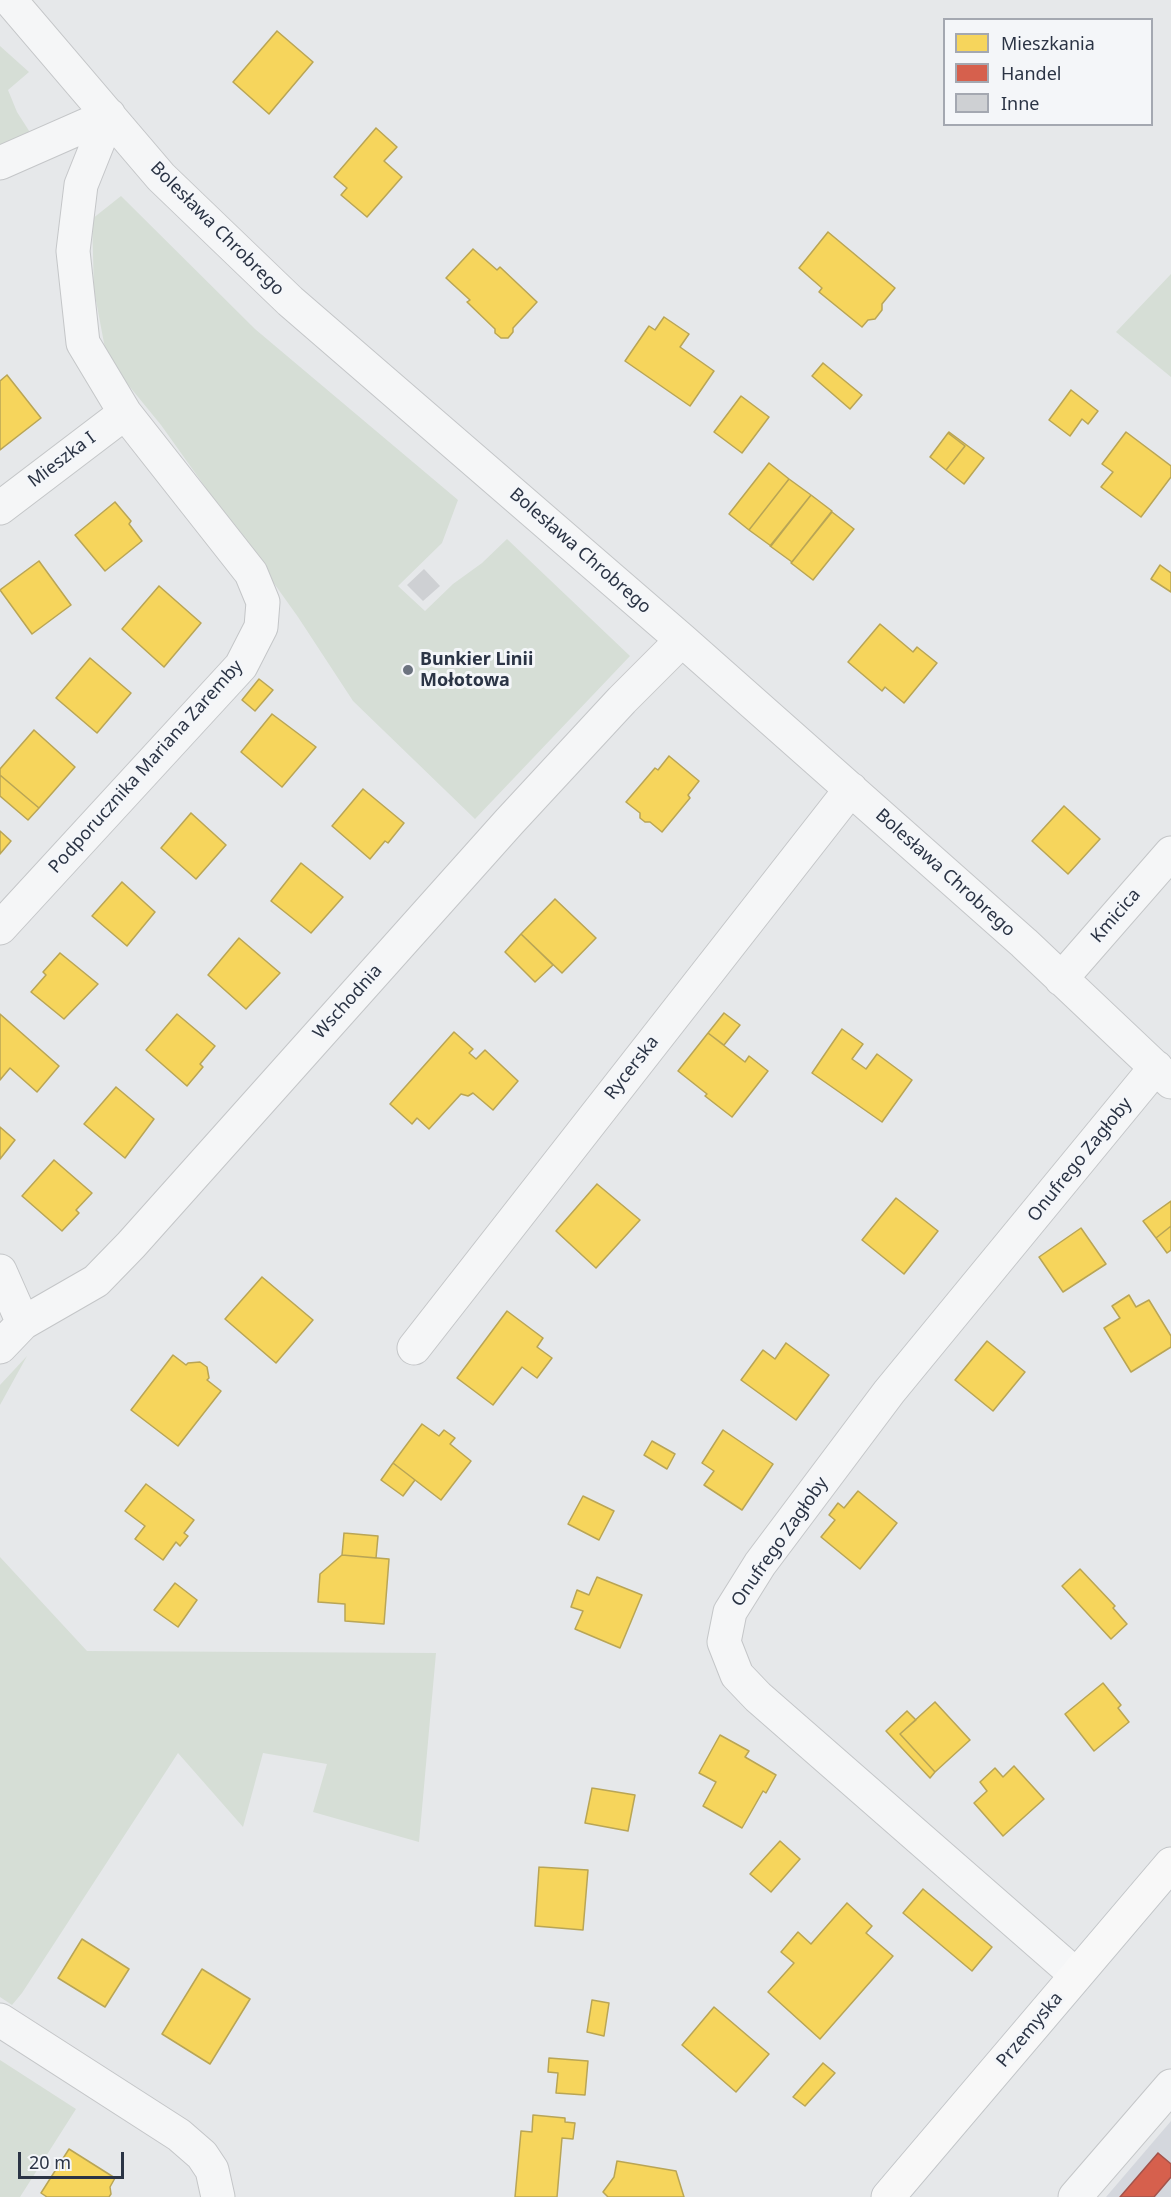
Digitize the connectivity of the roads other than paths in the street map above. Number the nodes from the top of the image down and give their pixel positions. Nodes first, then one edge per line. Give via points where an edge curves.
1 (10, 0) edge
2 (109, 115) junction
3 (0, 163) edge
4 (125, 413) junction
5 (0, 508) edge
6 (682, 640) junction
7 (851, 789) junction
8 (1171, 853) edge
9 (0, 928) edge
10 (1061, 979) junction
11 (1163, 1075) edge
12 (0, 1271) edge
13 (23, 1323) junction
14 (0, 1347) edge
15 (414, 1348) dead end
16 (1171, 1864) edge
17 (1076, 1976) junction
18 (0, 2020) edge
19 (1171, 2086) edge
20 (218, 2197) edge
21 (888, 2197) edge
22 (1075, 2197) edge

1 - 2 street, Bolesława Chrobrego
2 - 3 street
2 - 4 street, Podporucznika Mariana Zaremby via 81,185 73,251 83,343
2 - 6 street, Bolesława Chrobrego via 161,177 290,301
4 - 5 street, Mieszka I
4 - 9 street, Podporucznika Mariana Zaremby via 251,573 262,602 261,627 241,666
6 - 7 street, Bolesława Chrobrego
6 - 13 street, Wschodnia via 509,822 131,1245 96,1281
7 - 10 street, Bolesława Chrobrego
7 - 15 street, Rycerska
8 - 10 street, Kmicica
10 - 11 street, Bolesława Chrobrego
11 - 17 street, Onufrego Zagłoby via 889,1392 760,1564 730,1612 724,1642 737,1675 758,1696
12 - 13 street
13 - 14 street, Wschodnia
16 - 17 main road, Przemyska
17 - 21 main road, Przemyska
18 - 20 street via 179,2135 202,2155 212,2170
19 - 22 street

